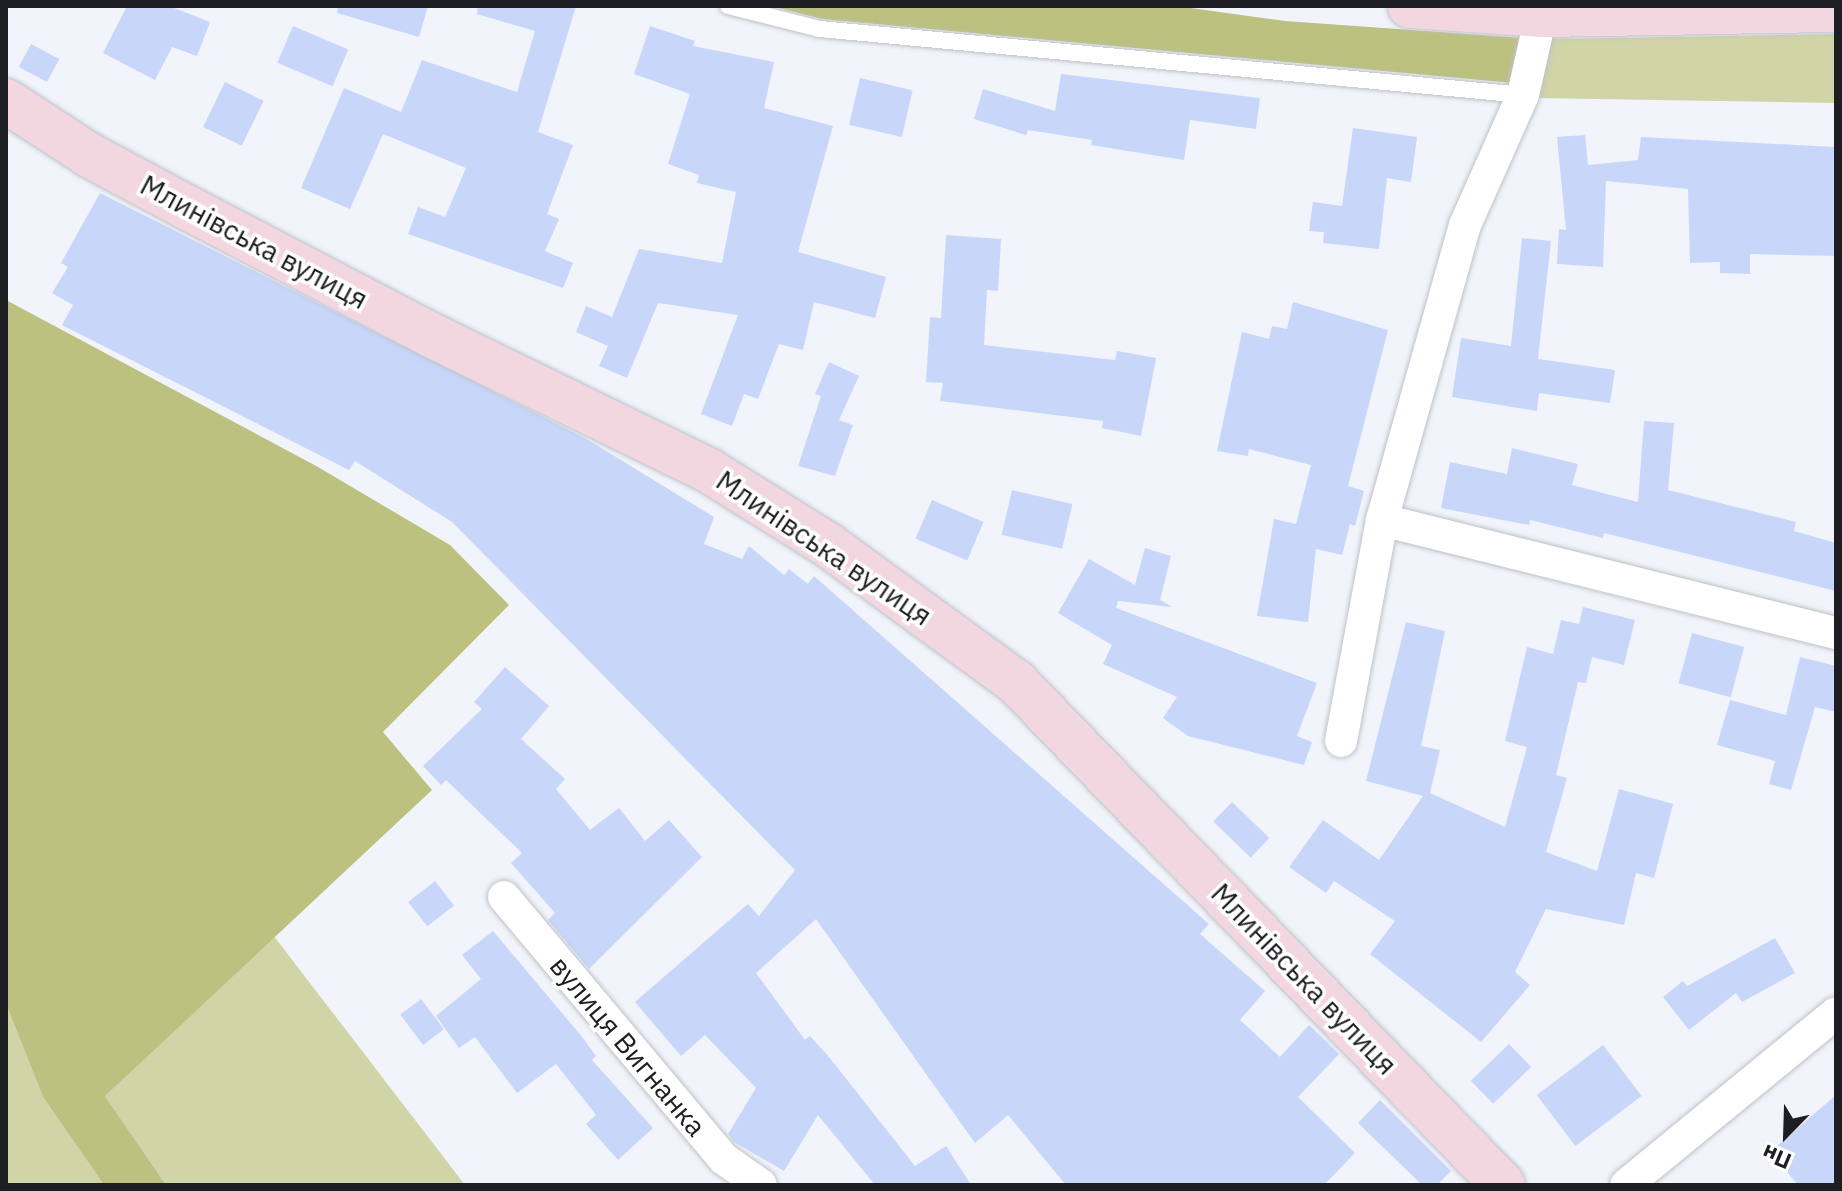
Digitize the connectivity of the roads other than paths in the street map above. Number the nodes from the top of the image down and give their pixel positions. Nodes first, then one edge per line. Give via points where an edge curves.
1 (728, 6) edge
2 (1410, 6) edge
3 (1836, 10) edge
4 (1541, 15) junction
5 (1523, 95) junction
6 (6, 101) edge
7 (1382, 520) junction
8 (1836, 633) edge
9 (1341, 741) dead end
10 (504, 897) dead end
11 (1836, 1013) edge
12 (761, 1185) edge
13 (1503, 1185) edge
14 (1626, 1185) edge

1 - 5 lane via 820,29
2 - 4 main road
3 - 4 main road
4 - 5 street
5 - 7 street via 1465,225
6 - 13 main road, Млинівська вулиця via 89,155 215,222 708,470 878,581 1016,682
7 - 8 street
7 - 9 street
10 - 12 street, вулиця Вигнанка via 724,1159
11 - 14 street

